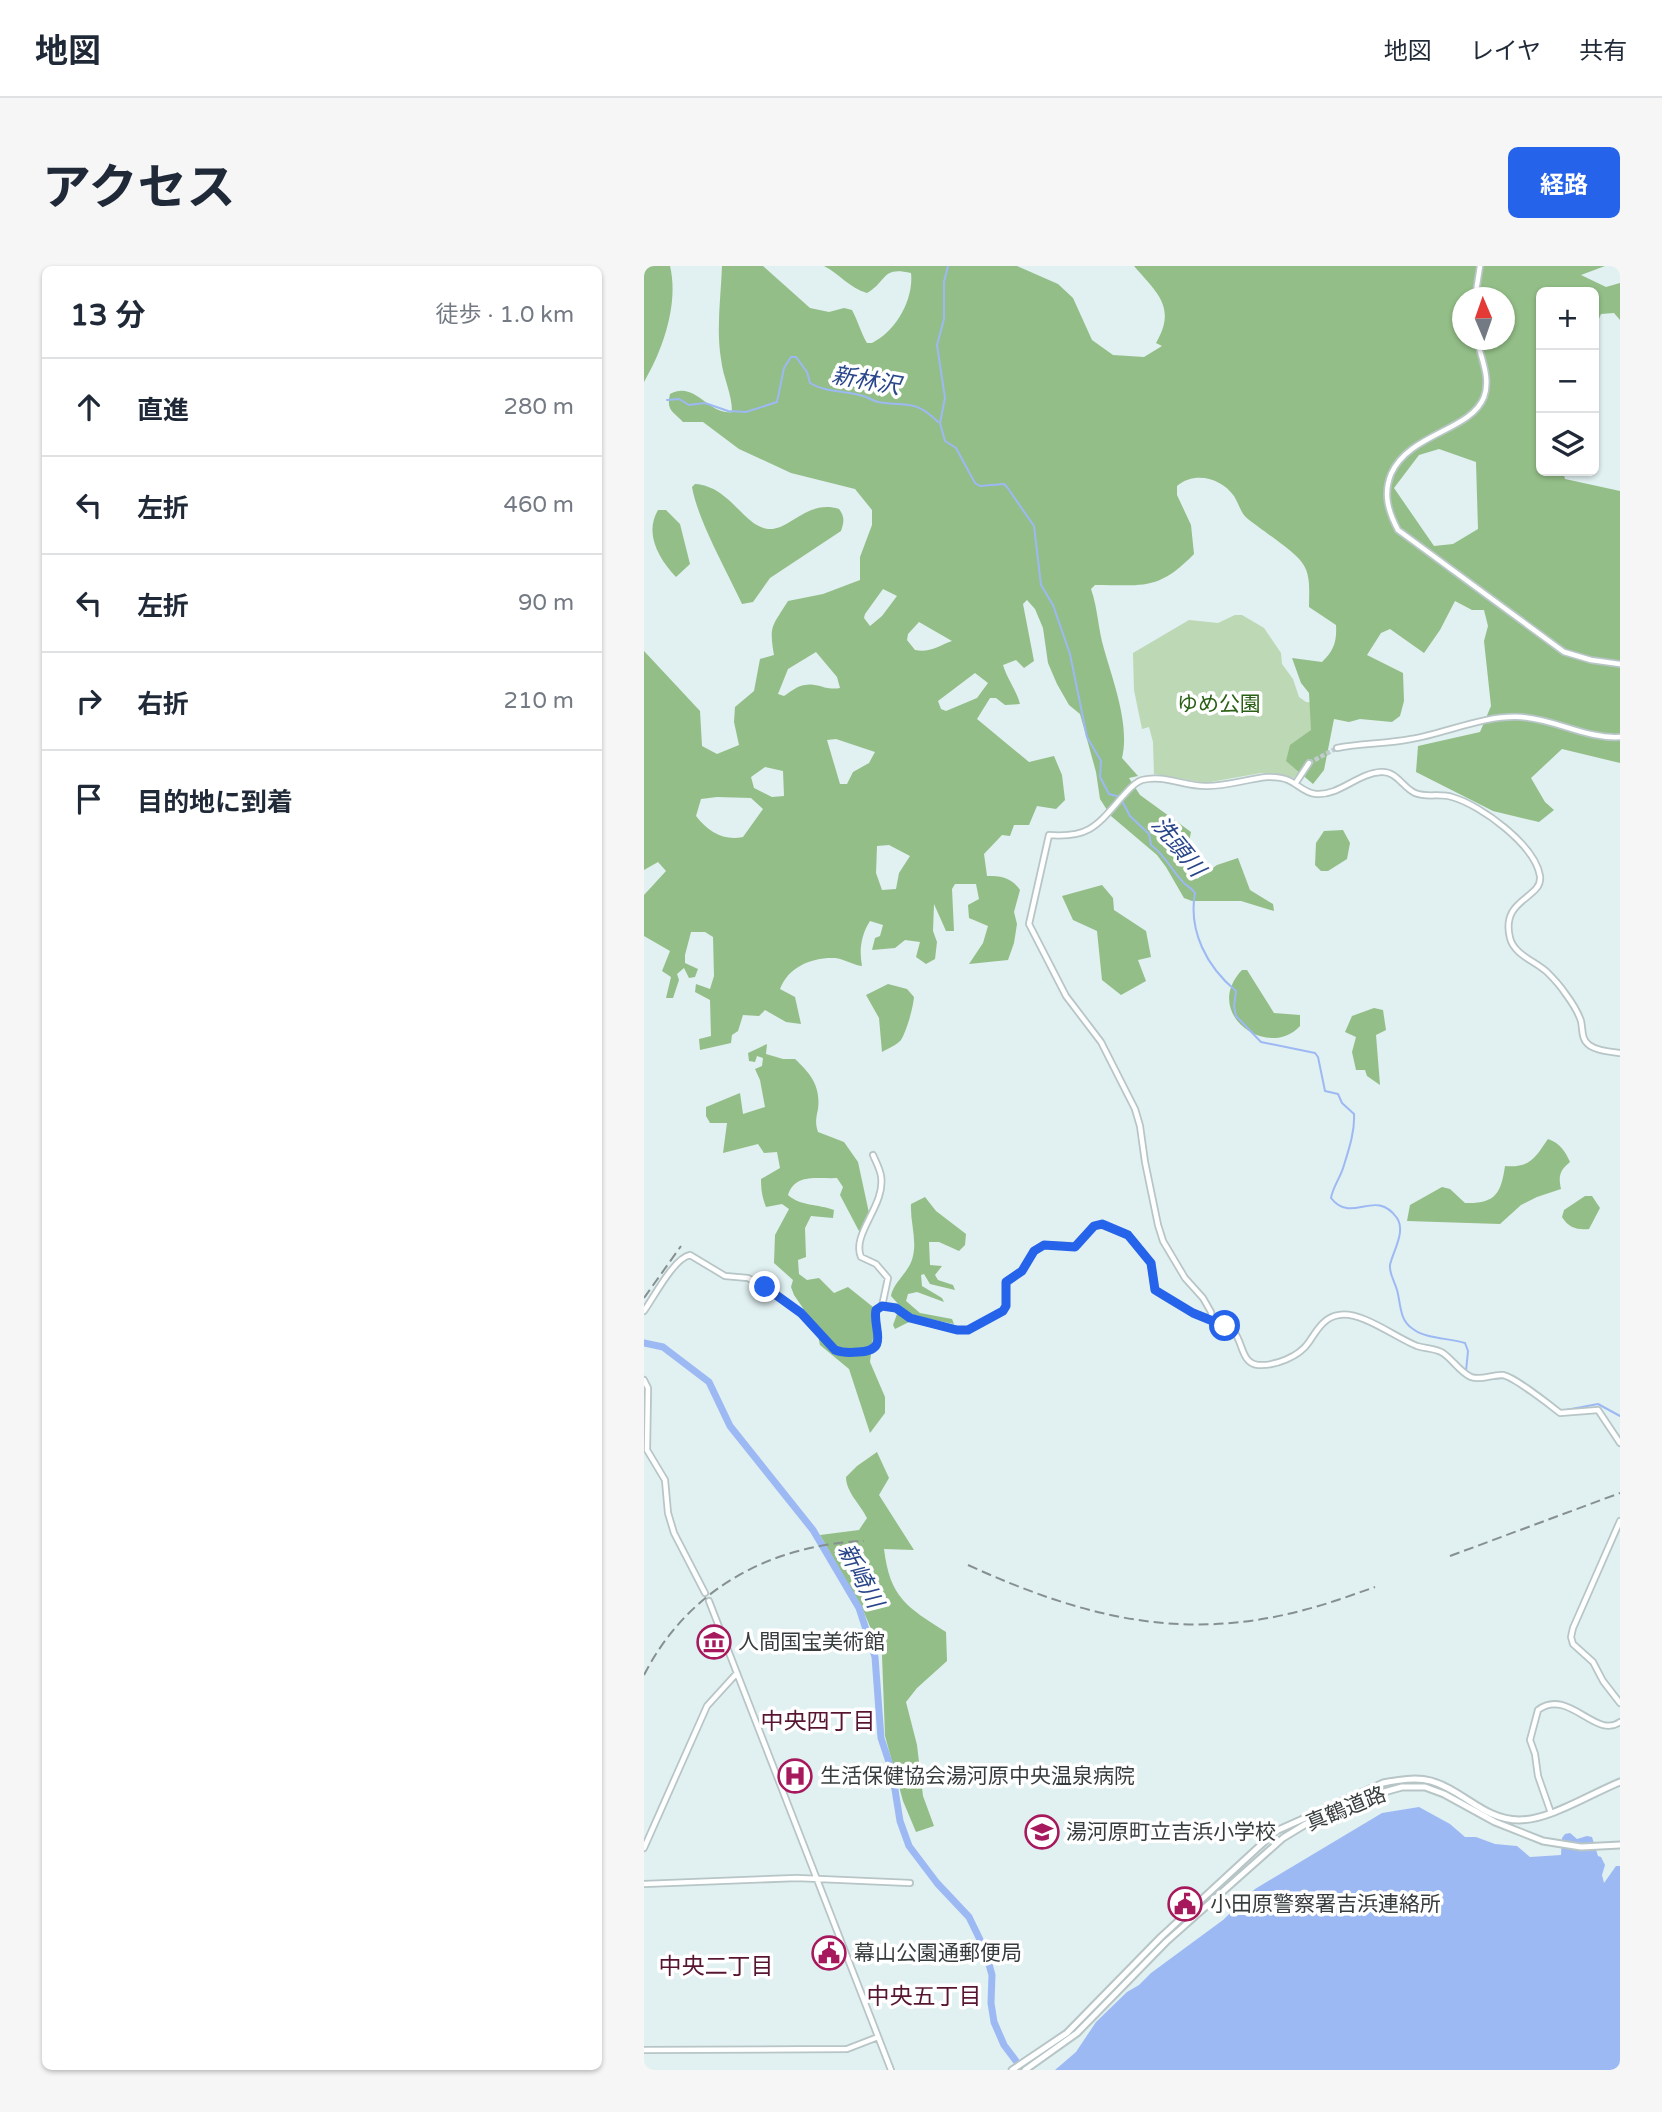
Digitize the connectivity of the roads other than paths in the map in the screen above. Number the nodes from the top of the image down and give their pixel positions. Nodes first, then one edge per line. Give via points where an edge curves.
1 (1480, 266) edge
2 (1477, 287) edge
3 (1479, 350) edge
4 (1620, 664) edge
5 (1620, 737) edge
6 (1337, 748) tunnel mouth
7 (1309, 763) tunnel mouth
8 (1295, 784) junction
9 (1620, 1053) edge
10 (873, 1155) dead end
11 (882, 1306) junction
12 (644, 1311) edge
13 (1212, 1320) junction
14 (644, 1380) edge
15 (1620, 1443) edge
16 (1620, 1521) edge
17 (705, 1593) dead end
18 (709, 1601) dead end
19 (737, 1673) junction
20 (1620, 1703) edge
21 (1620, 1722) edge
22 (1620, 1782) edge
23 (1551, 1814) junction
24 (1620, 1845) edge
25 (644, 1848) edge
26 (816, 1878) junction
27 (910, 1883) dead end
28 (644, 1884) edge
29 (878, 2037) junction
30 (644, 2050) edge
31 (1014, 2068) edge
32 (891, 2070) edge
33 (1025, 2070) edge

1 - 2 street
3 - 4 street via 1486,379 1483,400 1399,459 1387,486 1392,520 1398,530 1564,652
5 - 6 street via 1519,717 1496,718 1413,739
7 - 8 street
8 - 9 street via 1322,794 1362,776 1391,772 1417,794 1453,797 1503,824 1526,851 1540,878 1537,888 1510,914 1510,940 1565,993 1589,1045
8 - 13 street via 1267,776 1207,786 1156,779 1133,784 1088,831 1049,835 1029,924 1066,996 1101,1042 1135,1109 1163,1241 1212,1312
10 - 11 street via 882,1179 878,1205 858,1249 861,1257 876,1264 888,1278
11 - 12 street via 874,1317 879,1328 876,1346 869,1352 842,1353 801,1313 765,1287 748,1278 725,1276 690,1255 677,1263
11 - 13 street via 896,1308 910,1318 968,1330 1003,1311 1006,1282 1022,1271 1034,1251 1044,1245 1075,1247 1094,1226 1102,1224 1128,1235 1151,1263 1155,1290
13 - 15 street via 1233,1331 1245,1358 1259,1365 1296,1354 1320,1325 1337,1315 1357,1318 1419,1347 1442,1352 1470,1376 1513,1378 1560,1413 1598,1410
14 - 17 street via 648,1388 647,1450 665,1480 674,1533
16 - 20 street via 1571,1634 1573,1644 1593,1662
18 - 19 street
19 - 25 street via 707,1706
19 - 26 street
21 - 23 street via 1605,1726 1561,1704 1538,1710 1530,1740
22 - 23 highway
23 - 31 highway via 1500,1818 1440,1784 1409,1779 1383,1783 1283,1826 1161,1937 1075,2026
24 - 33 highway, 真鶴道路 via 1558,1844 1494,1822 1436,1790 1407,1786 1384,1791 1314,1820 1276,1844 1166,1942 1077,2033
26 - 27 street
26 - 28 street
26 - 29 street
29 - 30 street via 847,2049
29 - 32 street

